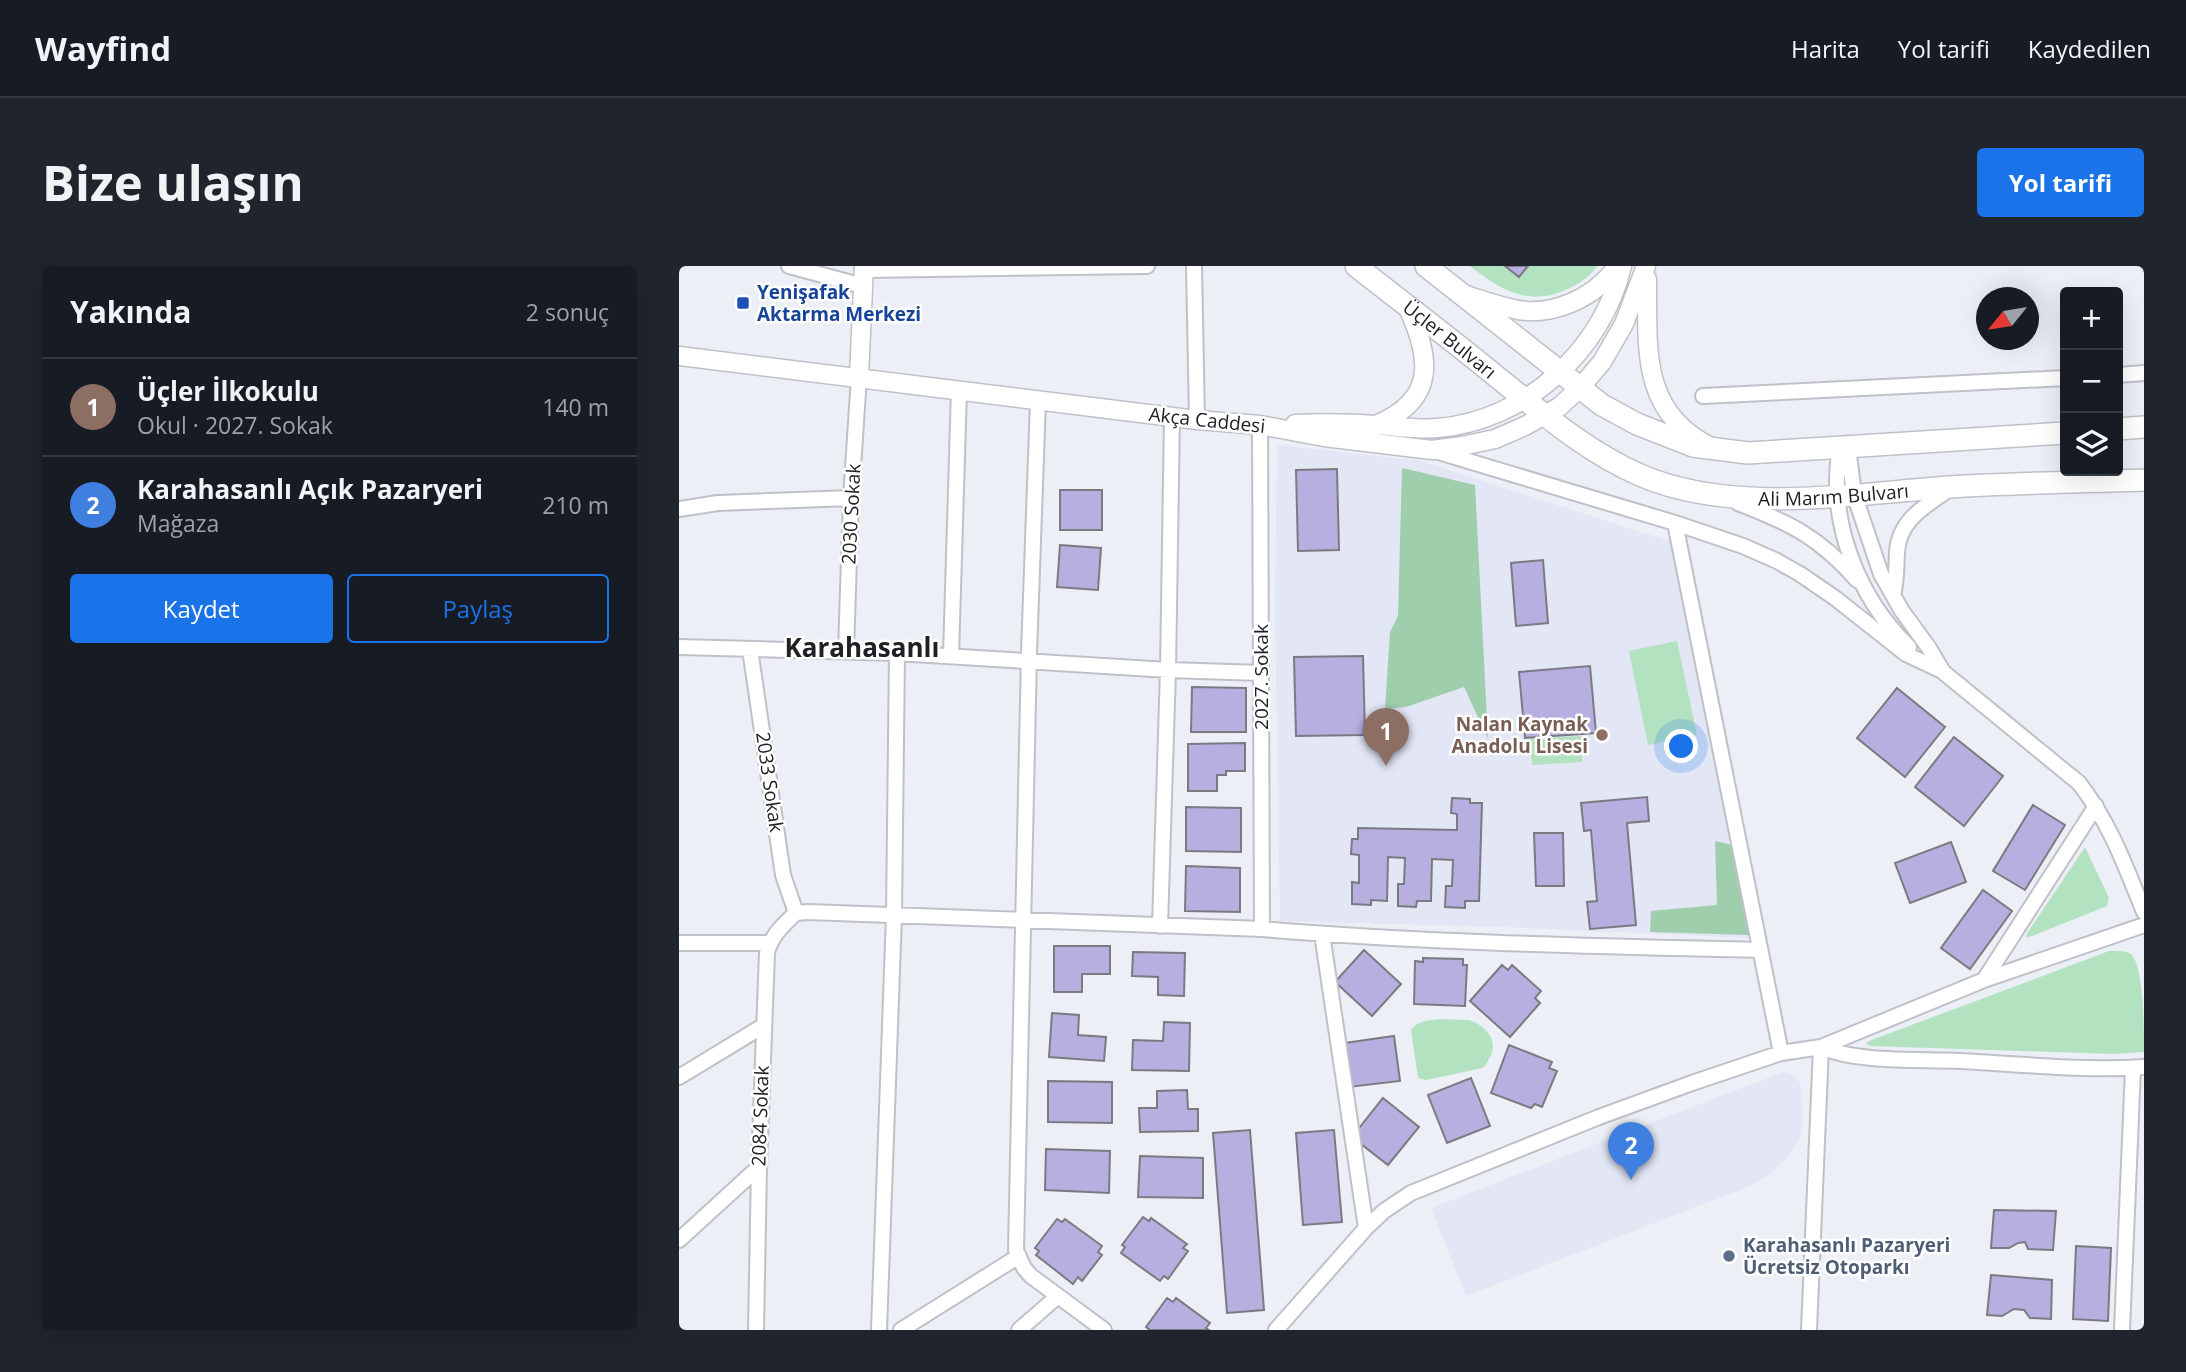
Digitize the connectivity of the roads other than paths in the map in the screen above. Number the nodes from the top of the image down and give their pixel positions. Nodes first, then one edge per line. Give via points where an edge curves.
1 (789, 266) edge
2 (1147, 266) edge
3 (1194, 266) edge
4 (1356, 266) edge
5 (1426, 266) edge
6 (1619, 266) edge
7 (1647, 266) edge
8 (864, 274) edge
9 (1462, 294) junction
10 (1407, 306) junction
11 (679, 356) edge
12 (1561, 372) junction
13 (2144, 373) edge
14 (2123, 375) edge
15 (859, 377) junction
16 (2060, 377) edge
17 (1580, 388) junction
18 (959, 390) junction
19 (1703, 396) dead end
20 (1524, 399) junction
21 (1038, 400) junction
22 (1544, 415) junction
23 (1172, 417) junction
24 (1197, 420) junction
25 (1260, 425) junction
26 (1377, 425) junction
27 (2144, 427) edge
28 (2123, 429) edge
29 (2060, 433) edge
30 (1844, 448) junction
31 (1432, 450) junction
32 (1720, 451) junction
33 (2144, 480) edge
34 (1953, 487) junction
35 (1845, 495) junction
36 (1720, 496) junction
37 (851, 498) junction
38 (679, 509) edge
39 (1675, 523) junction
40 (1870, 594) junction
41 (1893, 595) junction
42 (679, 647) edge
43 (750, 649) junction
44 (846, 651) junction
45 (897, 653) junction
46 (951, 656) junction
47 (1029, 660) junction
48 (1926, 663) junction
49 (1168, 670) junction
50 (1942, 671) junction
51 (1262, 673) junction
52 (2096, 806) junction
53 (2144, 912) edge
54 (796, 914) junction
55 (894, 916) junction
56 (1023, 921) junction
57 (2144, 925) edge
58 (1160, 926) junction
59 (1262, 929) junction
60 (1322, 934) junction
61 (679, 943) edge
62 (769, 943) junction
63 (1760, 950) junction
64 (1984, 980) junction
65 (763, 1026) junction
66 (1821, 1047) junction
67 (1781, 1053) junction
68 (2138, 1067) edge
69 (679, 1077) edge
70 (759, 1167) junction
71 (1366, 1228) junction
72 (679, 1240) edge
73 (1019, 1256) junction
74 (1058, 1296) junction
75 (757, 1330) edge
76 (879, 1330) edge
77 (901, 1330) edge
78 (1019, 1330) edge
79 (1104, 1330) edge
80 (1276, 1330) edge
81 (1809, 1330) edge
82 (2122, 1330) edge

1 - 8 street
2 - 8 street
3 - 24 street
4 - 10 main road, Üçler Bulvarı
5 - 9 main road
6 - 9 street via 1591,292 1552,309 1517,310
6 - 12 street via 1616,285 1598,324
7 - 17 street, Akça Caddesi via 1625,324
7 - 32 street via 1649,358 1656,392 1675,420
8 - 15 street
9 - 12 main road
10 - 20 main road, Üçler Bulvarı
10 - 26 street via 1425,354 1422,386 1403,411
11 - 15 street, Akça Caddesi
12 - 17 main road
12 - 20 street
13 - 14 street
15 - 18 street, Akça Caddesi
15 - 37 street, 2030 Sokak
16 - 19 street
17 - 22 street, Akça Caddesi
17 - 32 main road via 1637,424 1692,446
18 - 21 street, Akça Caddesi
18 - 46 street
20 - 22 main road, Üçler Bulvarı
20 - 26 street via 1455,426
21 - 23 street, Akça Caddesi
21 - 47 street
22 - 31 street, Akça Caddesi via 1495,439
22 - 36 main road, Ali Marım Bulvarı via 1618,465 1669,486
23 - 24 street, Akça Caddesi
23 - 49 street
24 - 25 street, Akça Caddesi
25 - 26 street
25 - 31 street, Akça Caddesi
25 - 51 street, 2027. Sokak
27 - 28 main road
29 - 30 main road
30 - 32 main road
30 - 35 street
31 - 39 street
33 - 34 main road, Ali Marım Bulvarı
34 - 35 main road, Ali Marım Bulvarı
34 - 41 street via 1904,527
35 - 36 main road, Ali Marım Bulvarı
35 - 40 street via 1837,508 1857,570
35 - 41 street
36 - 40 street via 1807,534
37 - 38 street
37 - 44 street, 2030 Sokak
39 - 48 street via 1743,546 1800,574 1906,654
39 - 63 street
40 - 48 street via 1896,634
41 - 50 street
42 - 43 street
43 - 44 street
43 - 54 street, 2033 Sokak via 783,875
44 - 45 street
45 - 46 street
45 - 55 street
46 - 47 street
47 - 49 street
47 - 56 street
48 - 50 street
49 - 51 street
49 - 58 street
50 - 52 street via 2079,783
51 - 59 street, 2027. Sokak
52 - 53 street via 2115,838
52 - 64 street
54 - 55 street
54 - 62 street
55 - 56 street
55 - 76 street
56 - 58 street
56 - 73 street via 1016,1199
57 - 64 street
58 - 59 street
59 - 60 street
60 - 63 street
60 - 71 street
61 - 62 street
62 - 65 street, 2084 Sokak
63 - 67 street
64 - 66 street
65 - 69 street
65 - 70 street, 2084 Sokak
66 - 67 street
66 - 68 street via 1873,1057
66 - 81 street
67 - 71 street via 1599,1117 1411,1194
68 - 82 street
70 - 72 street
70 - 75 street, 2084 Sokak
71 - 80 street
73 - 74 street via 1031,1276
73 - 77 street
74 - 78 street
74 - 79 street

